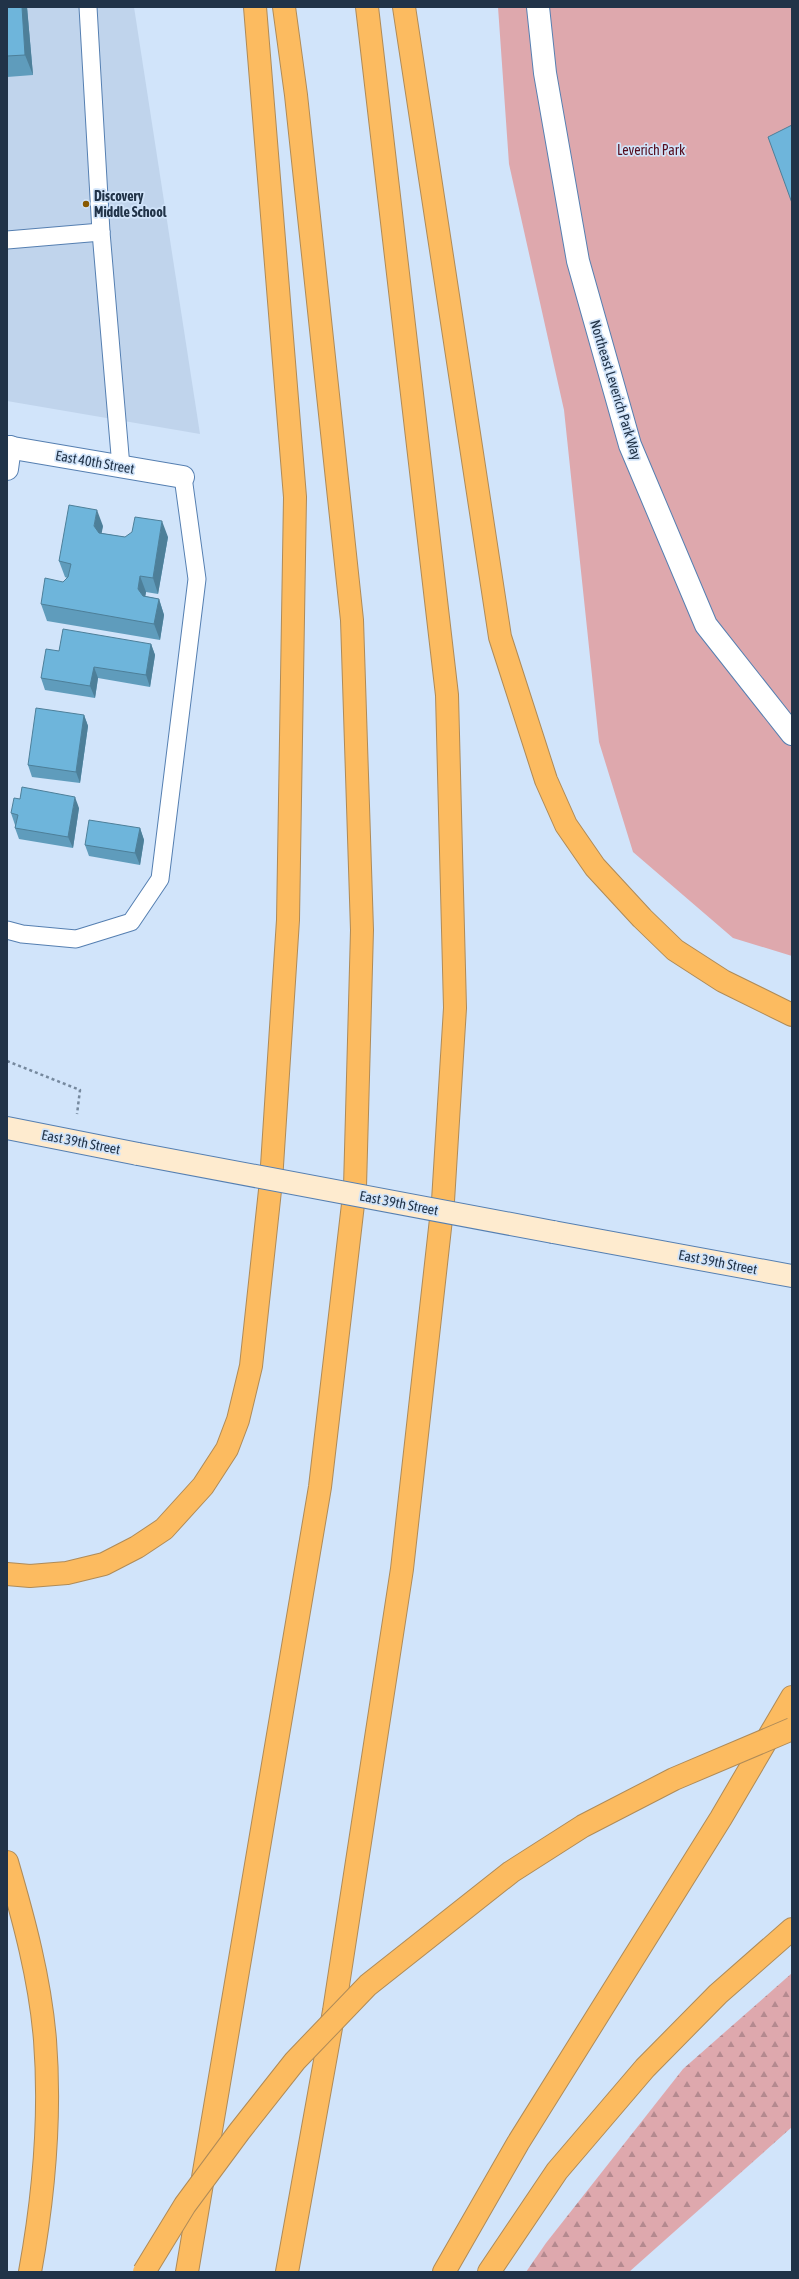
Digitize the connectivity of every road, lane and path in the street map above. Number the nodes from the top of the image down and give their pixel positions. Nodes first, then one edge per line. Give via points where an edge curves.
1 (88, 7) edge
2 (255, 7) edge
3 (284, 7) edge
4 (367, 7) edge
5 (404, 7) edge
6 (538, 7) edge
7 (101, 232) junction
8 (7, 240) edge
9 (9, 447) edge
10 (121, 466) junction
11 (7, 469) edge
12 (183, 478) joint
13 (792, 734) edge
14 (7, 930) edge
15 (792, 1015) edge
16 (7, 1061) edge
17 (7, 1128) edge
18 (73, 1141) junction
19 (792, 1276) edge
20 (7, 1574) edge
21 (792, 1697) edge
22 (792, 1729) edge
23 (7, 1862) edge
24 (792, 1929) edge
25 (30, 2272) edge
26 (144, 2272) edge
27 (187, 2272) edge
28 (287, 2272) edge
29 (444, 2272) edge
30 (489, 2272) edge

1 - 7 lane
2 - 20 highway via 295,497 288,920 271,1181 251,1366 238,1420 227,1449 203,1486 164,1529 104,1564 67,1573 30,1576
3 - 27 highway via 297,103 352,620 362,930 355,1187 320,1488
4 - 28 highway via 447,695 455,1008 443,1201 402,1569 334,2011
5 - 15 highway via 500,637 546,780 566,825 595,867 675,950 723,981
6 - 13 street, Northeast Leverich Park Way via 545,73 578,261 630,444 706,625
7 - 8 lane
7 - 10 lane
9 - 10 street, East 40th Street
9 - 11 street
10 - 12 street, East 40th Street
12 - 14 lane via 197,579 160,879 131,922 76,939 22,934
16 - 18 path via 80,1090
17 - 18 main road, East 39th Street
18 - 19 main road, East 39th Street, bridge
21 - 29 highway via 722,1818 518,2143
22 - 26 highway, bridge via 674,1779 583,1826 511,1872 368,1985 295,2062 238,2132 185,2205
23 - 25 highway via 25,1926 45,2040 45,2164
24 - 30 highway via 718,1994 645,2068 557,2171

